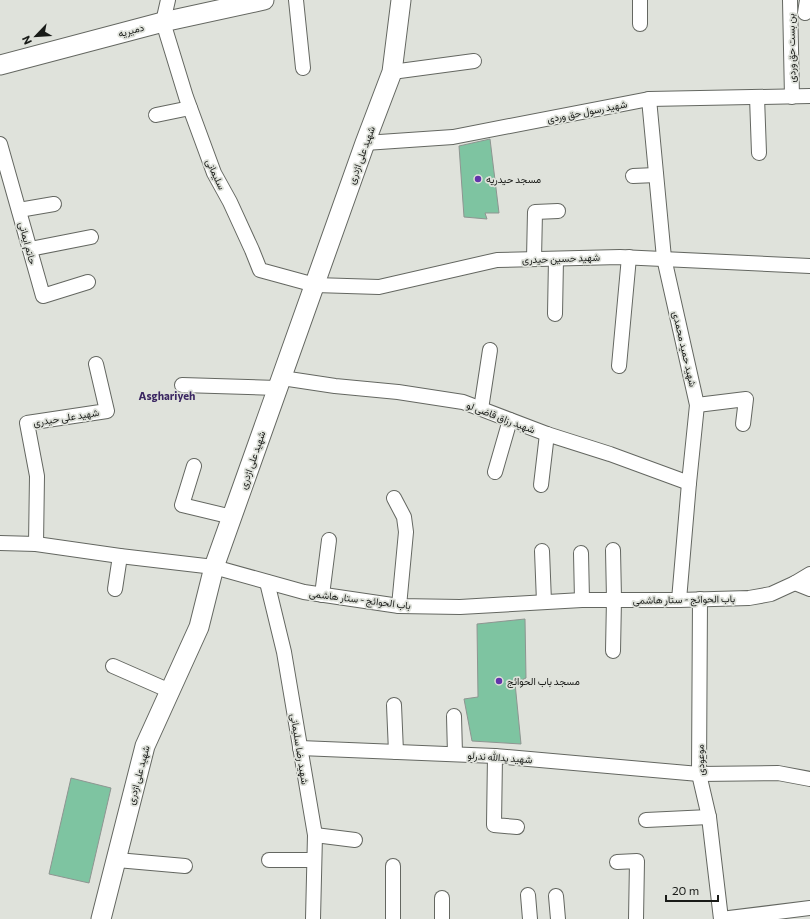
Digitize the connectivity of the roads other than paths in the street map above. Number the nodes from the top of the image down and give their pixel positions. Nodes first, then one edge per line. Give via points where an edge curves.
1 (168, 0) edge
2 (264, 0) edge
3 (296, 0) edge
4 (401, 0) edge
5 (640, 0) edge
6 (790, 0) edge
7 (163, 22) junction
8 (640, 24) dead end
9 (474, 61) dead end
10 (0, 65) edge
11 (303, 68) dead end
12 (392, 72) junction
13 (810, 96) edge
14 (757, 97) junction
15 (792, 97) junction
16 (648, 99) junction
17 (190, 108) junction
18 (156, 114) dead end
19 (365, 143) junction
20 (0, 144) edge
21 (759, 153) dead end
22 (656, 175) junction
23 (633, 176) dead end
24 (54, 204) dead end
25 (20, 210) junction
26 (558, 211) dead end
27 (91, 237) dead end
28 (30, 249) junction
29 (629, 257) junction
30 (664, 258) junction
31 (534, 259) junction
32 (556, 259) junction
33 (810, 266) edge
34 (88, 282) dead end
35 (315, 285) junction
36 (555, 314) dead end
37 (490, 350) dead end
38 (96, 364) dead end
39 (619, 366) dead end
40 (280, 383) junction
41 (182, 385) dead end
42 (697, 405) junction
43 (481, 409) junction
44 (510, 420) junction
45 (743, 424) dead end
46 (547, 434) junction
47 (194, 466) dead end
48 (495, 472) dead end
49 (689, 483) junction
50 (541, 485) dead end
51 (394, 498) dead end
52 (232, 517) junction
53 (330, 540) dead end
54 (0, 543) edge
55 (36, 544) junction
56 (613, 550) dead end
57 (542, 551) dead end
58 (581, 553) dead end
59 (120, 556) junction
60 (214, 567) junction
61 (810, 574) edge
62 (267, 582) junction
63 (795, 584) junction
64 (115, 589) dead end
65 (810, 589) edge
66 (322, 595) junction
67 (614, 599) junction
68 (700, 599) junction
69 (582, 600) junction
70 (679, 600) junction
71 (544, 602) junction
72 (399, 606) junction
73 (613, 651) dead end
74 (112, 666) dead end
75 (170, 691) junction
76 (394, 705) dead end
77 (454, 716) dead end
78 (300, 748) junction
79 (396, 752) junction
80 (455, 754) junction
81 (495, 756) junction
82 (699, 774) junction
83 (810, 779) edge
84 (709, 817) junction
85 (646, 820) dead end
86 (517, 827) dead end
87 (315, 835) junction
88 (355, 840) dead end
89 (117, 860) junction
90 (269, 860) dead end
91 (314, 860) junction
92 (617, 862) dead end
93 (185, 866) dead end
94 (393, 866) dead end
95 (528, 895) dead end
96 (556, 896) dead end
97 (442, 898) dead end
98 (810, 908) edge
99 (101, 919) edge
100 (312, 919) edge
101 (393, 919) edge
102 (442, 919) edge
103 (530, 919) edge
104 (558, 919) edge
105 (636, 919) edge
106 (721, 919) edge

1 - 7 street
2 - 7 street, دمیریه
3 - 11 street
4 - 12 street, شهید علی اژدری
5 - 8 street
6 - 15 street, بن بست حق وردی
7 - 10 street, دمیریه
7 - 17 street, سلیمانی
9 - 12 street
12 - 19 street, شهید علی اژدری
13 - 15 street, شهید رسول حق وردی
14 - 15 street, شهید رسول حق وردی
14 - 16 street, شهید رسول حق وردی
14 - 21 street
16 - 19 street, شهید رسول حق وردی via 454,137
16 - 22 street, شهید حمید محمدی
17 - 18 street
17 - 35 street, سلیمانی via 214,173 230,202 260,270
19 - 35 street, شهید علی اژدری
20 - 25 street, حاتم ایمانی
22 - 23 street
22 - 30 street, شهید حمید محمدی
24 - 25 street
25 - 28 street, حاتم ایمانی
26 - 31 street via 536,212
27 - 28 street
28 - 34 street, حاتم ایمانی via 43,296
29 - 30 street, شهید حسین حیدری
29 - 32 street, شهید حسین حیدری
29 - 39 street
30 - 33 street, شهید حسین حیدری
30 - 42 street, شهید حمید محمدی
31 - 32 street, شهید حسین حیدری
31 - 35 street, شهید حسین حیدری via 497,260 379,287
32 - 36 street
35 - 40 street, شهید علی اژدری
37 - 43 street
38 - 55 street, شهید علی حیدری via 107,411 26,423 38,476
40 - 41 street, شهید رزاق قاضی لو
40 - 43 street, شهید رزاق قاضی لو via 398,392 463,402
40 - 52 street, شهید علی اژدری
42 - 45 street via 746,399
42 - 49 street, شهید حمید محمدی
43 - 44 street, شهید رزاق قاضی لو
44 - 46 street, شهید رزاق قاضی لو
44 - 48 street
46 - 49 street, شهید رزاق قاضی لو
46 - 50 street
47 - 52 street via 182,505
49 - 70 street, شهید حمید محمدی
51 - 72 street via 404,518 406,532
52 - 60 street, شهید علی اژدری
53 - 66 street
54 - 55 street, باب الحوائج - ستار هاشمی
55 - 59 street, باب الحوائج - ستار هاشمی
56 - 67 street
57 - 71 street
58 - 69 street
59 - 60 street, باب الحوائج - ستار هاشمی
59 - 64 street
60 - 62 street, باب الحوائج - ستار هاشمی
60 - 75 street, شهید علی اژدری via 199,627
61 - 63 street, باب الحوائج - ستار هاشمی
62 - 66 street, باب الحوائج - ستار هاشمی
62 - 78 street, شهید رضا سلیمانی via 284,652
63 - 65 street
63 - 68 street, باب الحوائج - ستار هاشمی via 771,594 749,598
66 - 72 street, باب الحوائج - ستار هاشمی
67 - 69 street, باب الحوائج - ستار هاشمی
67 - 70 street, باب الحوائج - ستار هاشمی
67 - 73 street
68 - 70 street, باب الحوائج - ستار هاشمی
68 - 82 street, موعودی
69 - 71 street, باب الحوائج - ستار هاشمی
71 - 72 street, باب الحوائج - ستار هاشمی via 460,607
74 - 75 street
75 - 89 street, شهید علی اژدری via 145,746
76 - 79 street
77 - 80 street
78 - 79 street, شهید یدالله ندرلو
78 - 87 street, شهید رضا سلیمانی
79 - 80 street, شهید یدالله ندرلو
80 - 81 street, شهید یدالله ندرلو
81 - 82 street, شهید یدالله ندرلو
81 - 86 street via 494,825
82 - 83 street, شهید یدالله ندرلو via 778,773
82 - 84 street, موعودی
84 - 85 street
84 - 106 street, موعودی
87 - 88 street
87 - 91 street, شهید رضا سلیمانی
89 - 93 street
89 - 99 street, شهید علی اژدری
90 - 91 street
91 - 100 street, شهید رضا سلیمانی
92 - 105 street via 637,861
94 - 101 street
95 - 103 street
96 - 104 street
97 - 102 street
98 - 106 street

